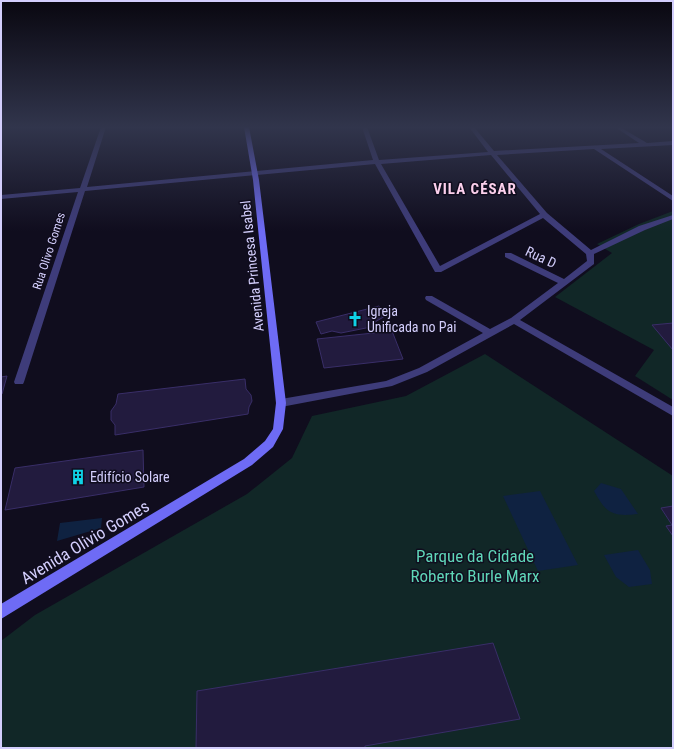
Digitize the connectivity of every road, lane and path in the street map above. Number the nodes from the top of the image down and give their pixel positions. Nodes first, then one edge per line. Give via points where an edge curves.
1 (91, 162) edge
2 (252, 162) edge
3 (377, 162) joint
4 (500, 162) edge
5 (617, 162) edge
6 (254, 173) junction
7 (82, 190) junction
8 (1, 198) edge
9 (673, 199) edge
10 (544, 214) junction
11 (673, 217) edge
12 (590, 253) junction
13 (508, 255) dead end
14 (564, 282) junction
15 (428, 298) dead end
16 (514, 320) junction
17 (490, 334) junction
18 (19, 382) dead end
19 (281, 404) junction
20 (673, 412) edge
21 (1, 612) edge

1 - 7 street, Rua Olivo Gomes
2 - 6 main road, Avenida Princesa Isabel
3 - 6 street
3 - 10 street via 438,270
4 - 10 street
5 - 9 street
6 - 7 street
6 - 19 main road, Avenida Princesa Isabel
7 - 8 street
7 - 18 street, Rua Olivo Gomes
10 - 12 street
11 - 12 street via 642,228
12 - 14 street via 591,262
13 - 14 street, Rua D
14 - 16 street
15 - 17 street
16 - 17 street
16 - 20 street
17 - 19 street via 423,370 388,384
19 - 21 main road, Avenida Olivio Gomes via 278,429 269,444 248,462

